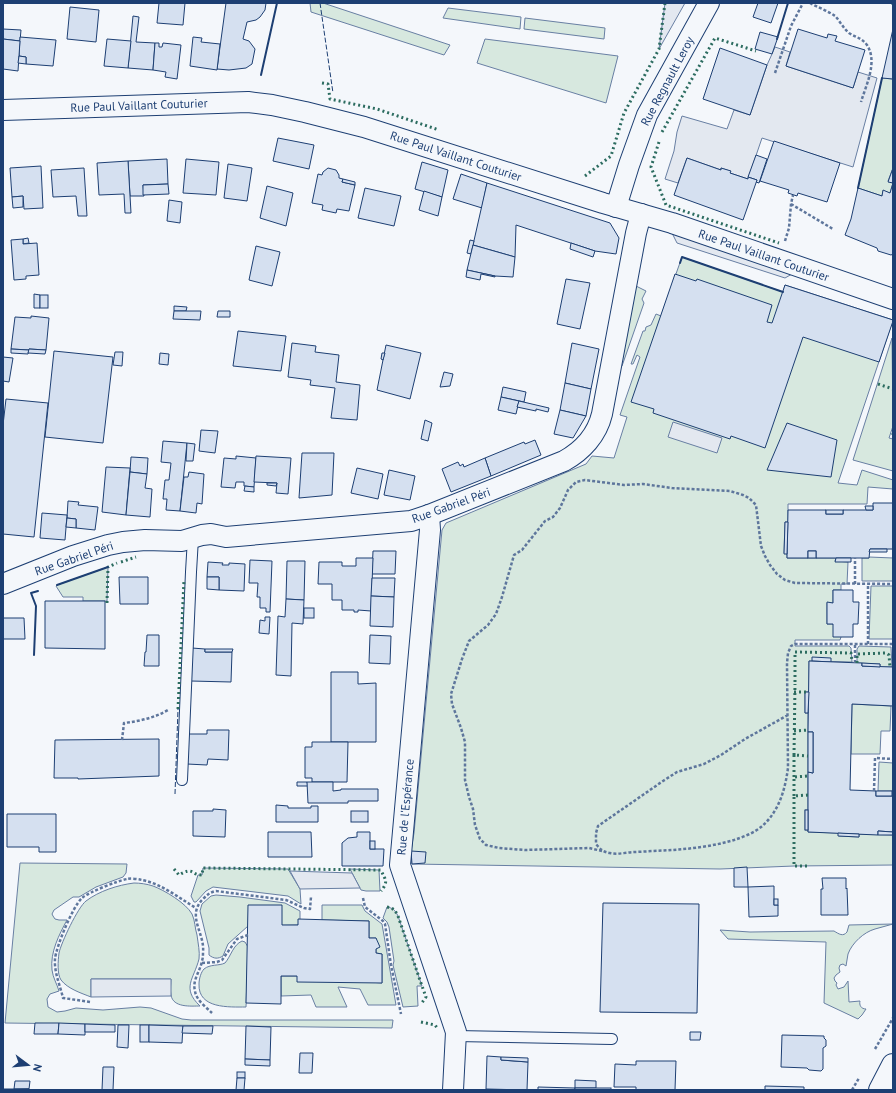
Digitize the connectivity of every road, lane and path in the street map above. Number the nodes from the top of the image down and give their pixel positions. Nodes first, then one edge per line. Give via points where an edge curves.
1 (709, 3) edge
2 (803, 3) edge
3 (810, 3) edge
4 (775, 73) dead end
5 (861, 102) dead end
6 (3, 110) edge
7 (793, 195) dead end
8 (790, 204) junction
9 (616, 207) junction
10 (641, 214) junction
11 (832, 229) dead end
12 (782, 246) dead end
13 (893, 299) edge
14 (429, 515) junction
15 (193, 538) junction
16 (855, 558) dead end
17 (3, 584) edge
18 (855, 584) junction
19 (868, 584) junction
20 (893, 584) edge
21 (855, 644) junction
22 (868, 644) junction
23 (893, 644) edge
24 (855, 662) dead end
25 (172, 708) dead end
26 (788, 715) junction
27 (122, 740) dead end
28 (893, 759) edge
29 (182, 780) dead end
30 (874, 791) dead end
31 (602, 851) junction
32 (311, 897) dead end
33 (363, 898) dead end
34 (196, 908) junction
35 (248, 935) dead end
36 (202, 963) junction
37 (90, 1002) dead end
38 (212, 1013) dead end
39 (401, 1014) dead end
40 (456, 1036) junction
41 (612, 1039) dead end
42 (893, 1065) edge
43 (453, 1090) edge
44 (880, 1090) edge

1 - 9 street, Rue Regnault Leroy via 647,115
2 - 4 path via 791,26
3 - 5 path via 835,16 843,27 867,45 872,64
6 - 9 street, Rue Paul Vaillant Couturier via 248,102 272,105 364,127
7 - 8 path
8 - 11 path
8 - 12 path via 789,228
9 - 10 street, Rue Paul Vaillant Couturier
10 - 13 street, Rue Paul Vaillant Couturier
10 - 14 street, Rue Gabriel Péri via 602,414 592,436 577,453 564,461
14 - 15 street, Rue Gabriel Péri via 403,522 226,537 211,534
14 - 40 street, Rue de l'Espérance via 430,530 400,865
15 - 17 street, Rue Gabriel Péri via 177,541 138,540 108,545 72,556
15 - 29 lane
16 - 18 path
18 - 19 path
18 - 31 path via 795,584 781,577 770,565 761,546 756,505 743,495 730,491 643,484 624,485 585,480 576,482 568,490 553,517 545,522 514,556 496,614 488,625 469,641 451,694 465,742 465,780 480,839 486,845 499,848 589,848
19 - 20 path
19 - 22 path
21 - 22 path
21 - 24 path
21 - 26 path via 791,646 787,663
22 - 23 path
25 - 27 path via 142,720 124,722
26 - 31 path via 704,764 677,772 598,826 596,844
26 - 31 path via 786,784 780,803 760,828 718,845 671,851 612,854
28 - 30 path via 875,758
32 - 34 path via 310,909 286,900 216,891 206,896
33 - 39 path via 365,907 385,924
34 - 36 path via 196,921 204,950
34 - 37 path via 180,897 142,879 128,878 82,898 72,912 58,945 55,959 56,975 63,998
35 - 36 path via 237,939 222,960
36 - 38 path via 194,983 195,992
40 - 41 lane
40 - 43 street, Rue de l'Espérance
42 - 44 main road

